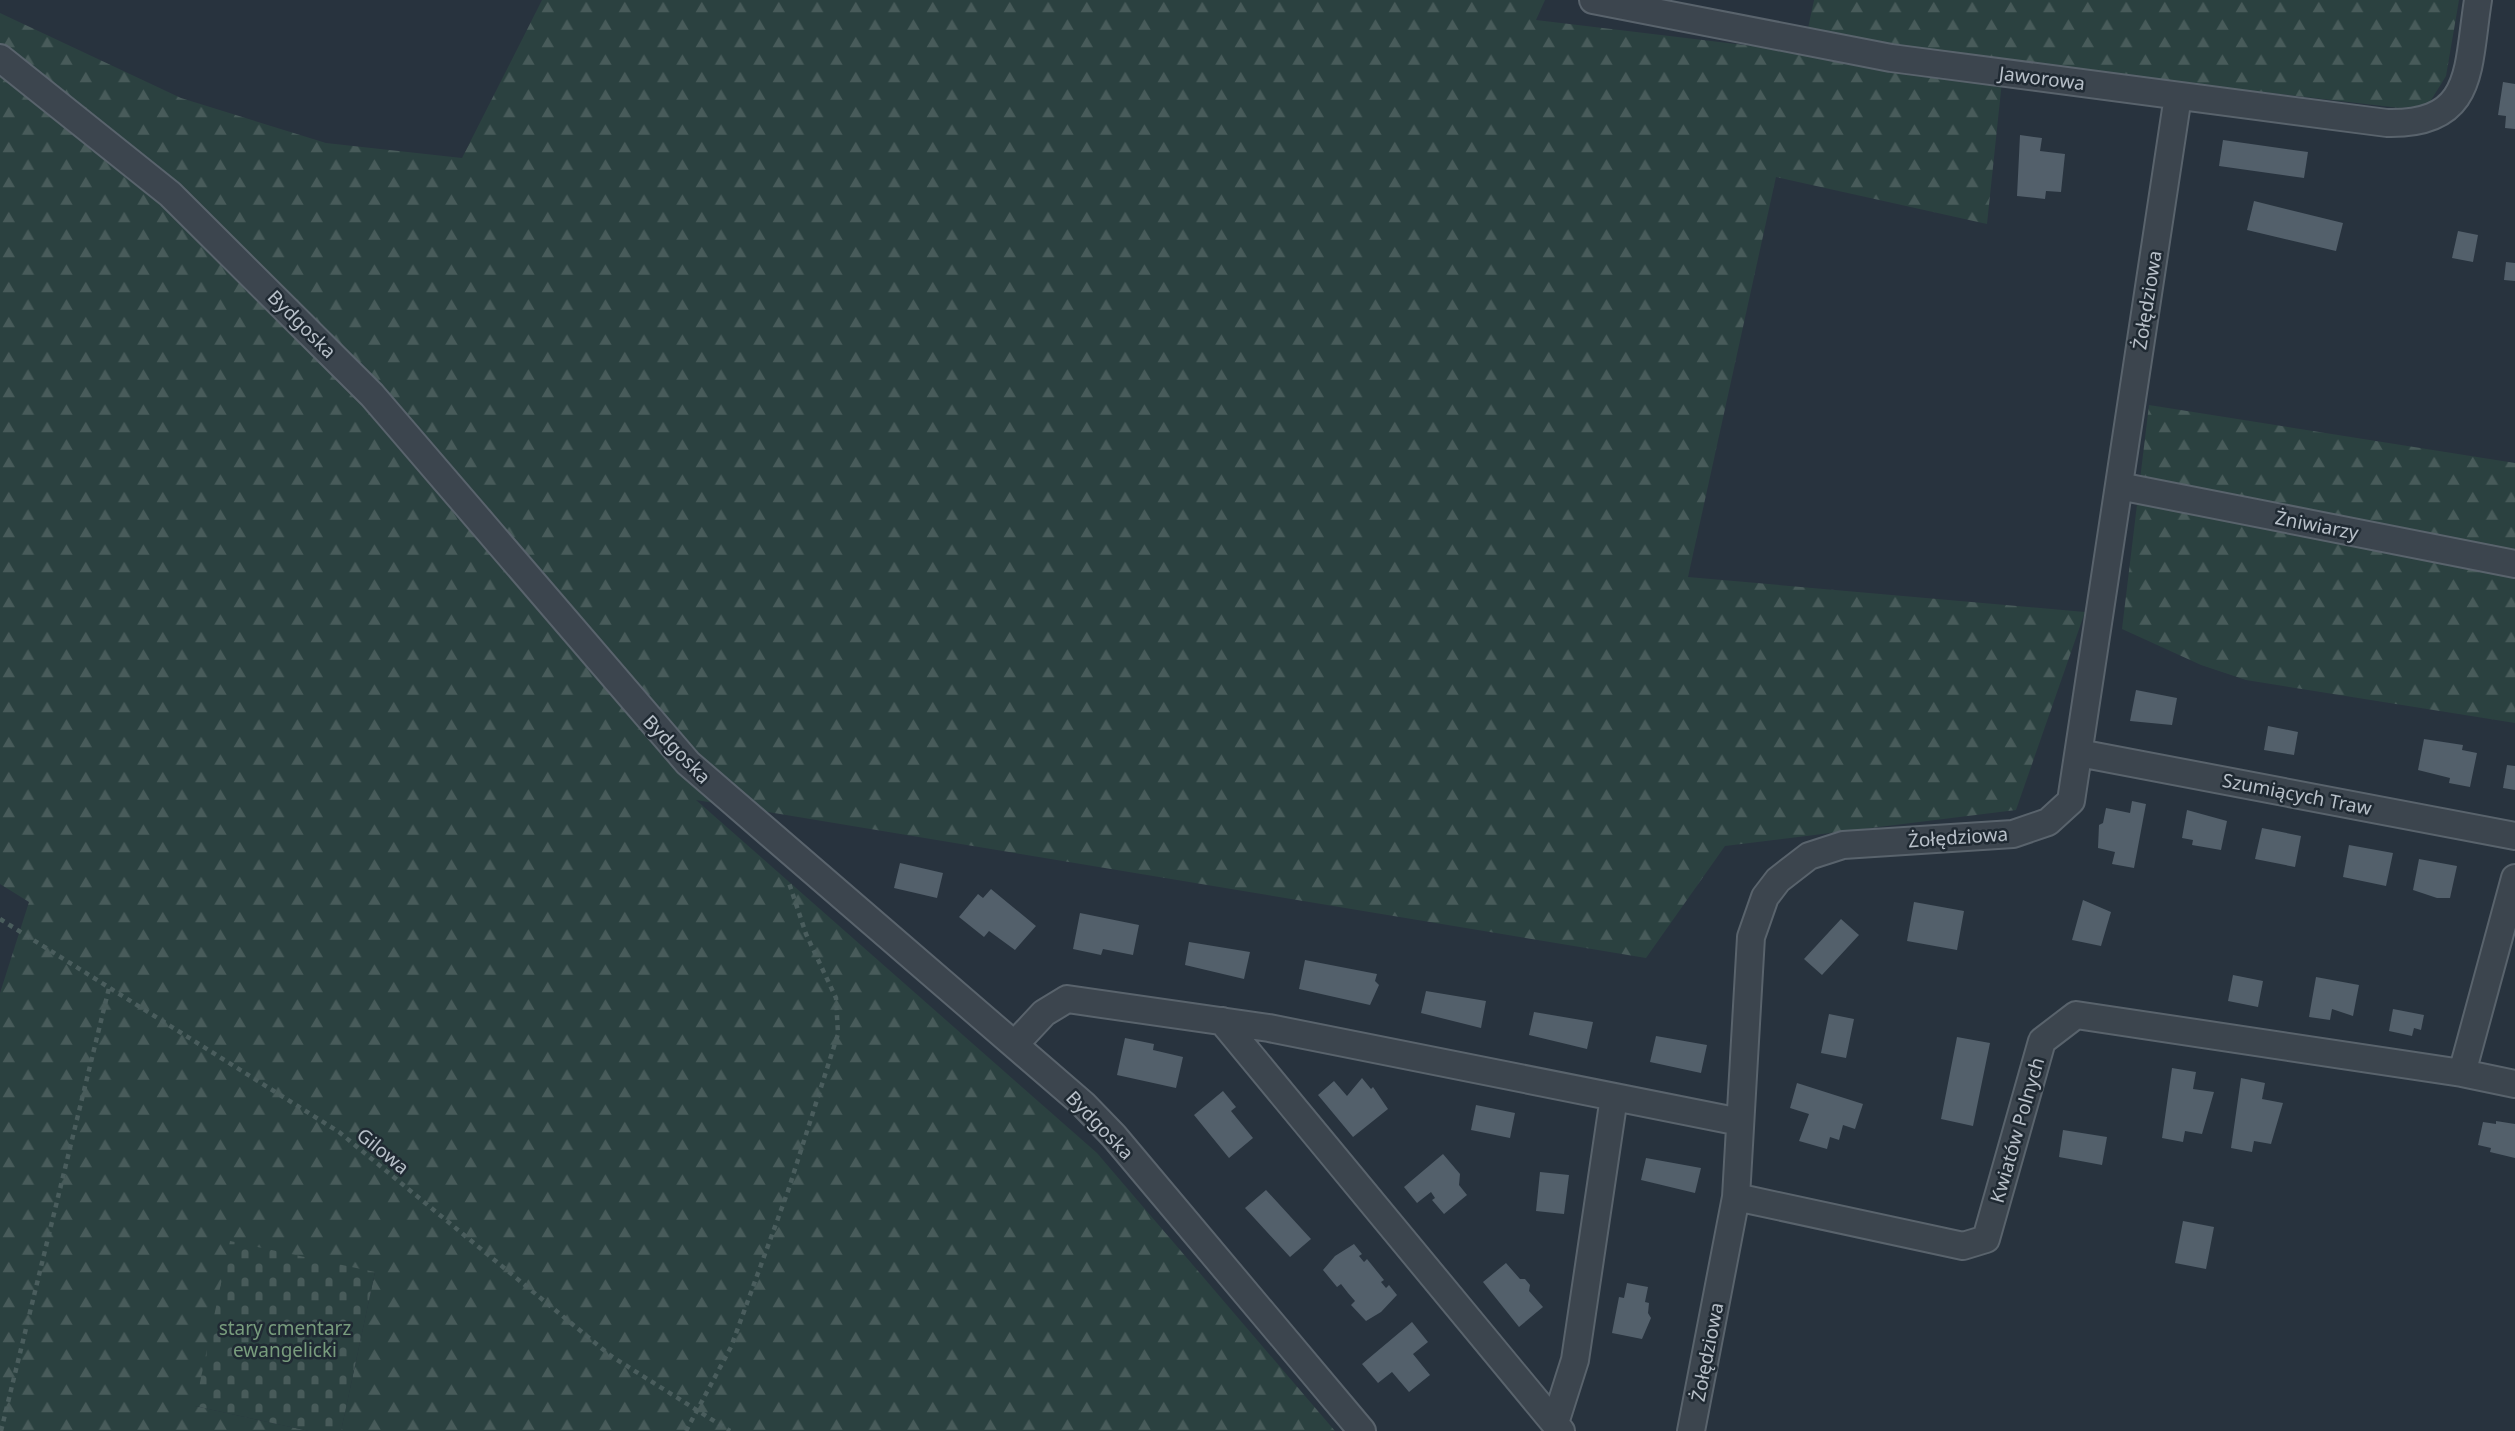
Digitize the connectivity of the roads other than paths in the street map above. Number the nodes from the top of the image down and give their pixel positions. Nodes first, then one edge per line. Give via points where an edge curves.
1 (1593, 0) edge
2 (2477, 0) edge
3 (0, 58) edge
4 (2178, 96) junction
5 (2119, 486) junction
6 (2515, 564) edge
7 (2078, 752) junction
8 (2515, 836) edge
9 (2515, 878) edge
10 (1222, 1021) junction
11 (1015, 1044) junction
12 (2462, 1073) junction
13 (2515, 1084) edge
14 (1614, 1097) junction
15 (1740, 1122) junction
16 (1736, 1197) junction
17 (1558, 1427) edge
18 (1362, 1431) edge
19 (1691, 1431) edge

1 - 4 street, Jaworowa via 1891,58
2 - 4 street, Jaworowa via 2467,72 2454,102 2428,120 2410,124
3 - 11 street, Bydgoska via 170,194 372,395 688,764
4 - 5 street, Żołędziowa
5 - 6 street, Żniwiarzy
5 - 7 street, Żołędziowa
7 - 8 street, Szumiących Traw
7 - 15 street, Żołędziowa via 2071,801 2048,822 2014,834 1843,845 1809,856 1778,880 1765,897 1752,937
9 - 12 street
10 - 11 street via 1067,999 1044,1013
10 - 14 street
10 - 17 street
11 - 18 street, Bydgoska via 1114,1136
12 - 13 street, Kwiatów Polnych
12 - 16 street, Kwiatów Polnych via 2076,1015 2042,1041 1986,1239 1963,1246
14 - 15 street
14 - 17 street via 1575,1360
15 - 16 street, Żołędziowa
16 - 19 street, Żołędziowa

